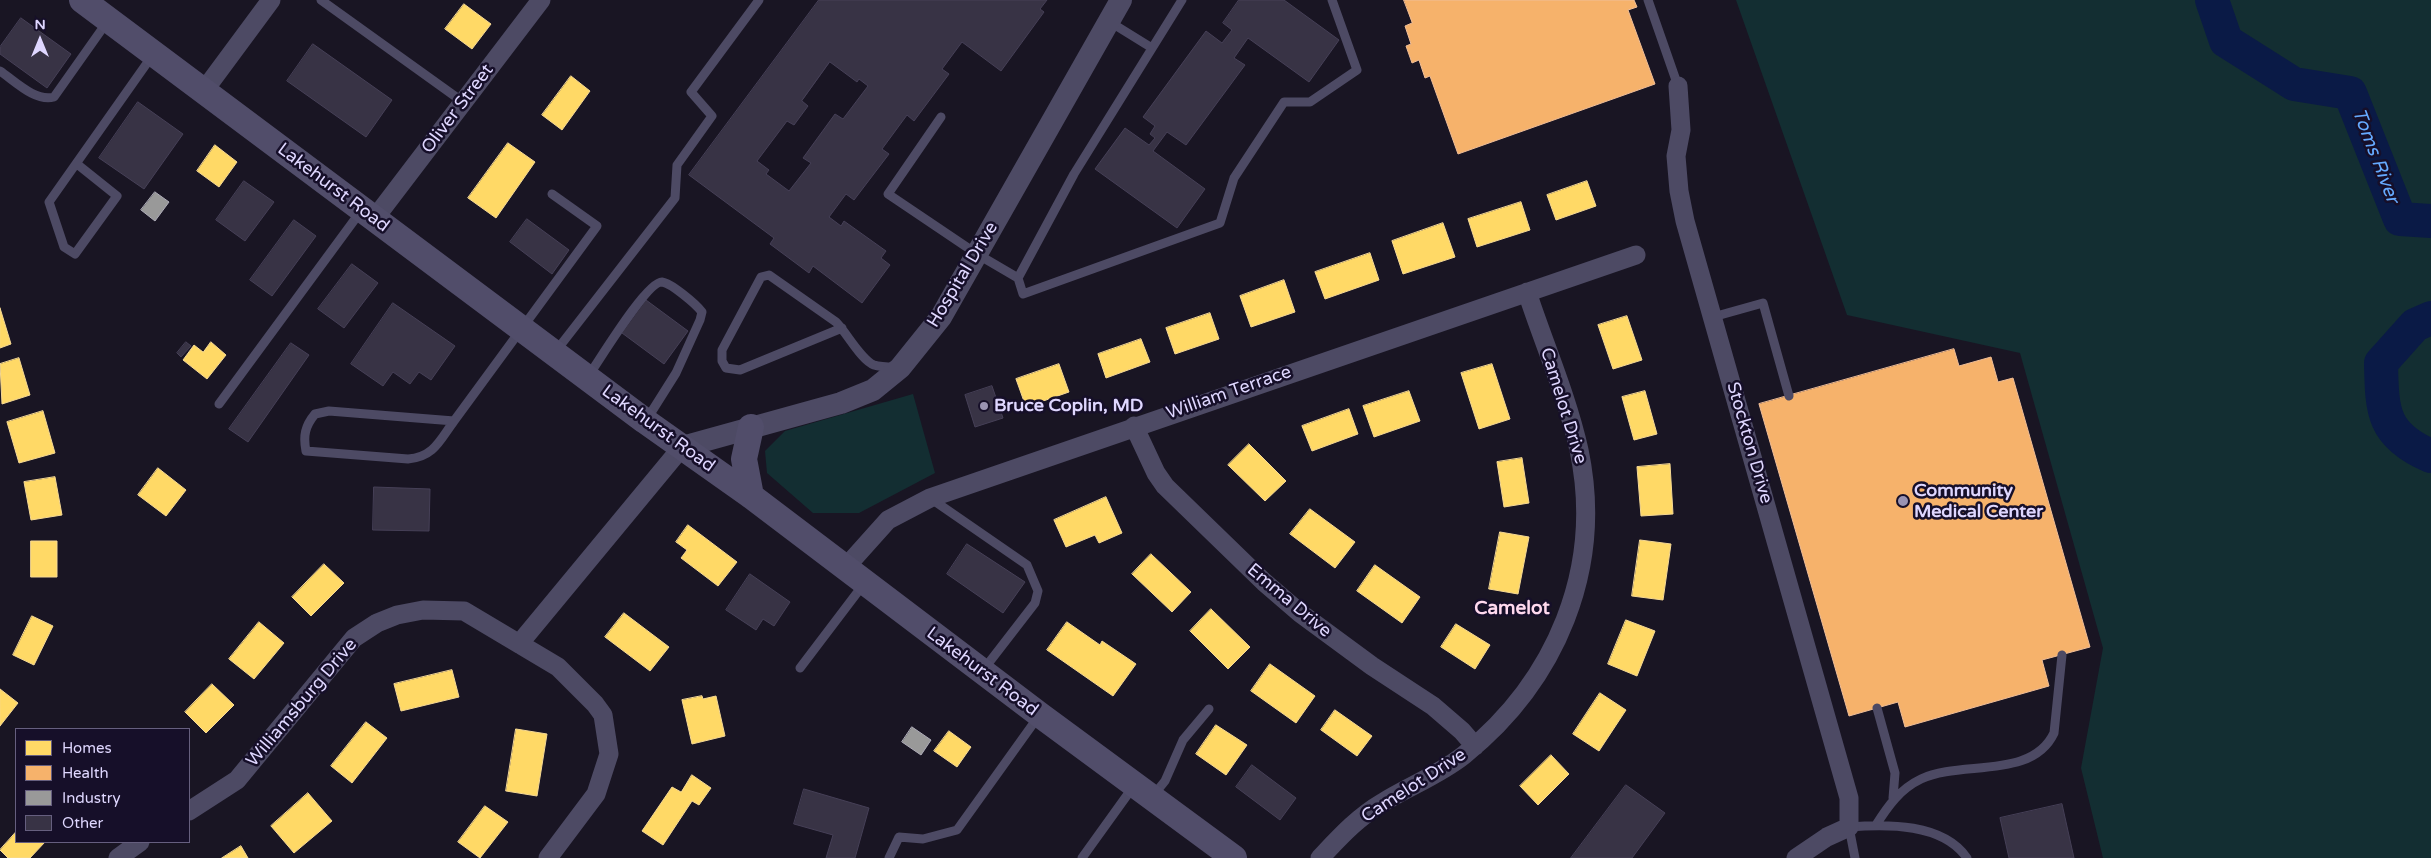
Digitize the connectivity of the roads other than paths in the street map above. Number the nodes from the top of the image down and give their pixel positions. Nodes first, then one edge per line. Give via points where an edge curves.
1 (82, 0) edge
2 (271, 0) edge
3 (322, 0) edge
4 (541, 0) edge
5 (759, 0) edge
6 (1121, 0) edge
7 (1182, 0) edge
8 (1332, 0) edge
9 (1648, 0) edge
10 (108, 20) junction
11 (1109, 21) junction
12 (1152, 48) junction
13 (153, 53) junction
14 (0, 71) edge
15 (1678, 86) joint
16 (203, 92) junction
17 (463, 102) junction
18 (941, 117) dead end
19 (77, 164) junction
20 (552, 194) dead end
21 (369, 214) junction
22 (977, 254) junction
23 (1636, 255) dead end
24 (1018, 278) junction
25 (1527, 292) junction
26 (1713, 318) junction
27 (522, 328) junction
28 (842, 328) junction
29 (554, 353) junction
30 (900, 368) junction
31 (588, 378) junction
32 (1789, 396) dead end
33 (219, 404) dead end
34 (454, 422) junction
35 (645, 422) junction
36 (1134, 426) junction
37 (751, 427) junction
38 (682, 448) junction
39 (751, 496) junction
40 (930, 498) junction
41 (855, 575) junction
42 (519, 644) junction
43 (2062, 655) dead end
44 (800, 668) dead end
45 (982, 671) junction
46 (1877, 708) dead end
47 (1209, 709) dead end
48 (1040, 715) junction
49 (1475, 746) junction
50 (1143, 791) junction
51 (1894, 798) junction
52 (190, 809) edge
53 (1876, 825) junction
54 (1849, 827) junction
55 (139, 843) edge
56 (118, 858) edge
57 (548, 858) edge
58 (889, 858) edge
59 (1082, 858) edge
60 (1234, 858) edge
61 (1320, 858) edge
62 (1796, 858) edge
63 (1855, 858) edge
64 (1967, 858) edge

1 - 10 main road, Lakehurst Road
2 - 16 street
3 - 17 lane
4 - 17 street, Oliver Street
5 - 29 lane via 691,92 712,116 677,165 675,198
6 - 11 street, Hospital Drive
7 - 12 lane
8 - 24 lane via 1357,70 1310,102 1284,102 1234,178 1220,223 1024,294
9 - 15 lane, Stockton Drive
10 - 13 main road, Lakehurst Road
10 - 14 lane via 54,97 45,99 37,96
11 - 12 lane
11 - 22 street, Hospital Drive
12 - 24 lane via 1074,174
13 - 16 main road, Lakehurst Road
13 - 19 lane
15 - 26 street, Stockton Drive via 1681,130 1676,156 1679,191
16 - 21 main road, Lakehurst Road
17 - 21 street, Oliver Street
18 - 22 lane via 888,194
19 - 19 lane via 49,202 64,247 75,254 118,196
20 - 27 lane via 596,226
21 - 27 main road, Lakehurst Road
21 - 33 lane
22 - 24 lane
22 - 30 street, Hospital Drive via 941,318
23 - 25 street, William Terrace
25 - 36 street, William Terrace
25 - 49 street, Camelot Drive via 1579,451 1586,509 1581,565 1573,601 1549,658 1512,710
26 - 32 lane via 1764,303
26 - 54 street, Stockton Drive via 1849,798
27 - 29 main road, Lakehurst Road
27 - 34 lane
28 - 28 lane via 769,275 761,277 722,350 722,361 726,368 740,370
28 - 30 lane via 862,355 874,365
29 - 31 main road, Lakehurst Road
30 - 37 street, Hospital Drive via 874,390 841,403
31 - 35 main road, Lakehurst Road
31 - 35 lane via 642,298 656,284 667,284 696,305 702,312 700,320 676,373
34 - 34 lane via 423,458 306,451 304,442 305,426 315,414 329,411
35 - 38 main road, Lakehurst Road
36 - 40 street, William Terrace
36 - 49 street, Emma Drive via 1156,472 1174,496 1264,582 1346,648 1433,706 1462,730
37 - 38 street, Hospital Drive
37 - 39 main road via 744,459
38 - 39 main road, Lakehurst Road
38 - 42 street
39 - 41 main road, Lakehurst Road
40 - 41 street, William Terrace via 888,520
40 - 45 lane via 1027,565 1038,591 1035,603
41 - 44 lane
41 - 45 main road, Lakehurst Road
42 - 52 street, Williamsburg Drive via 464,611 423,610 377,623 354,638 237,780
42 - 57 street, Williamsburg Drive via 558,667 595,704 603,715 609,754 596,794
43 - 51 lane via 2054,733 2042,751 2016,762 1922,778
45 - 48 main road, Lakehurst Road
46 - 51 lane via 1895,773
47 - 50 lane via 1183,740 1165,781
48 - 50 main road, Lakehurst Road
48 - 58 lane via 957,830 923,838 899,837
49 - 61 street, Camelot Drive via 1445,769 1374,808
50 - 59 lane
50 - 60 main road, Lakehurst Road
51 - 53 lane
53 - 54 lane
53 - 64 lane via 1932,833 1957,846
54 - 62 street
54 - 63 lane
55 - 56 street

